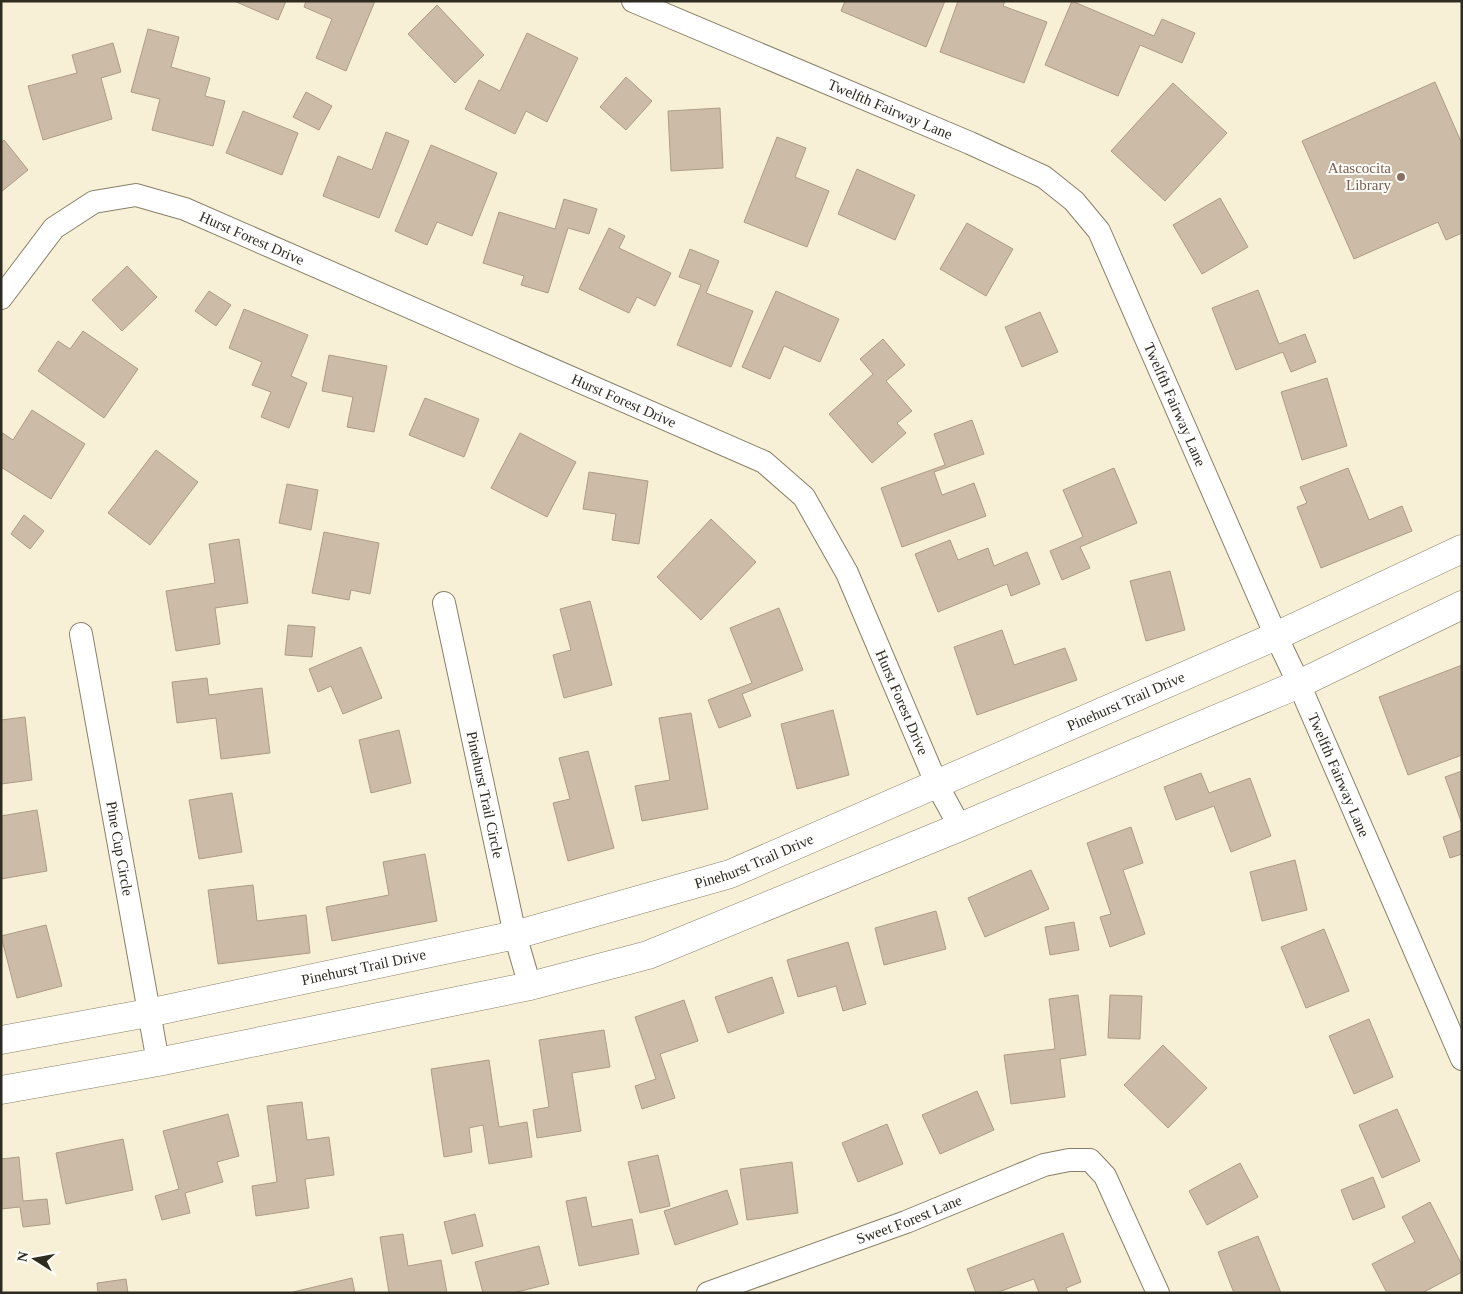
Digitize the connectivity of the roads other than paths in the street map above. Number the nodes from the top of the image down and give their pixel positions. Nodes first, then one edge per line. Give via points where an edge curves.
1 (633, 1) edge
2 (1, 298) edge
3 (1462, 549) edge
4 (444, 603) dead end
5 (1462, 605) edge
6 (80, 634) dead end
7 (1276, 636) junction
8 (1299, 684) junction
9 (937, 784) junction
10 (960, 827) junction
11 (515, 935) junction
12 (530, 986) junction
13 (148, 1012) junction
14 (1, 1040) edge
15 (1462, 1059) edge
16 (158, 1062) junction
17 (1, 1090) edge
18 (708, 1293) edge
19 (1158, 1293) edge

1 - 7 street, Twelfth Fairway Lane via 970,143 1044,177 1074,202 1099,231
2 - 9 street, Hurst Forest Drive via 54,228 94,202 136,195 185,209 764,462 804,497 847,573
3 - 7 street, Pinehurst Trail Drive
4 - 11 street, Pinehurst Trail Circle
5 - 8 street
6 - 13 street, Pine Cup Circle
7 - 8 street, Twelfth Fairway Lane
7 - 9 street, Pinehurst Trail Drive
8 - 10 street
8 - 15 street, Twelfth Fairway Lane
9 - 10 street, Hurst Forest Drive
9 - 11 street, Pinehurst Trail Drive via 730,874
10 - 12 street via 648,955
11 - 12 street, Pinehurst Trail Circle
11 - 13 street, Pinehurst Trail Drive
12 - 16 street
13 - 14 street, Pinehurst Trail Drive
13 - 16 street, Pine Cup Circle
16 - 17 street
18 - 19 street, Sweet Forest Lane via 906,1222 1044,1165 1068,1160 1090,1160 1105,1176

